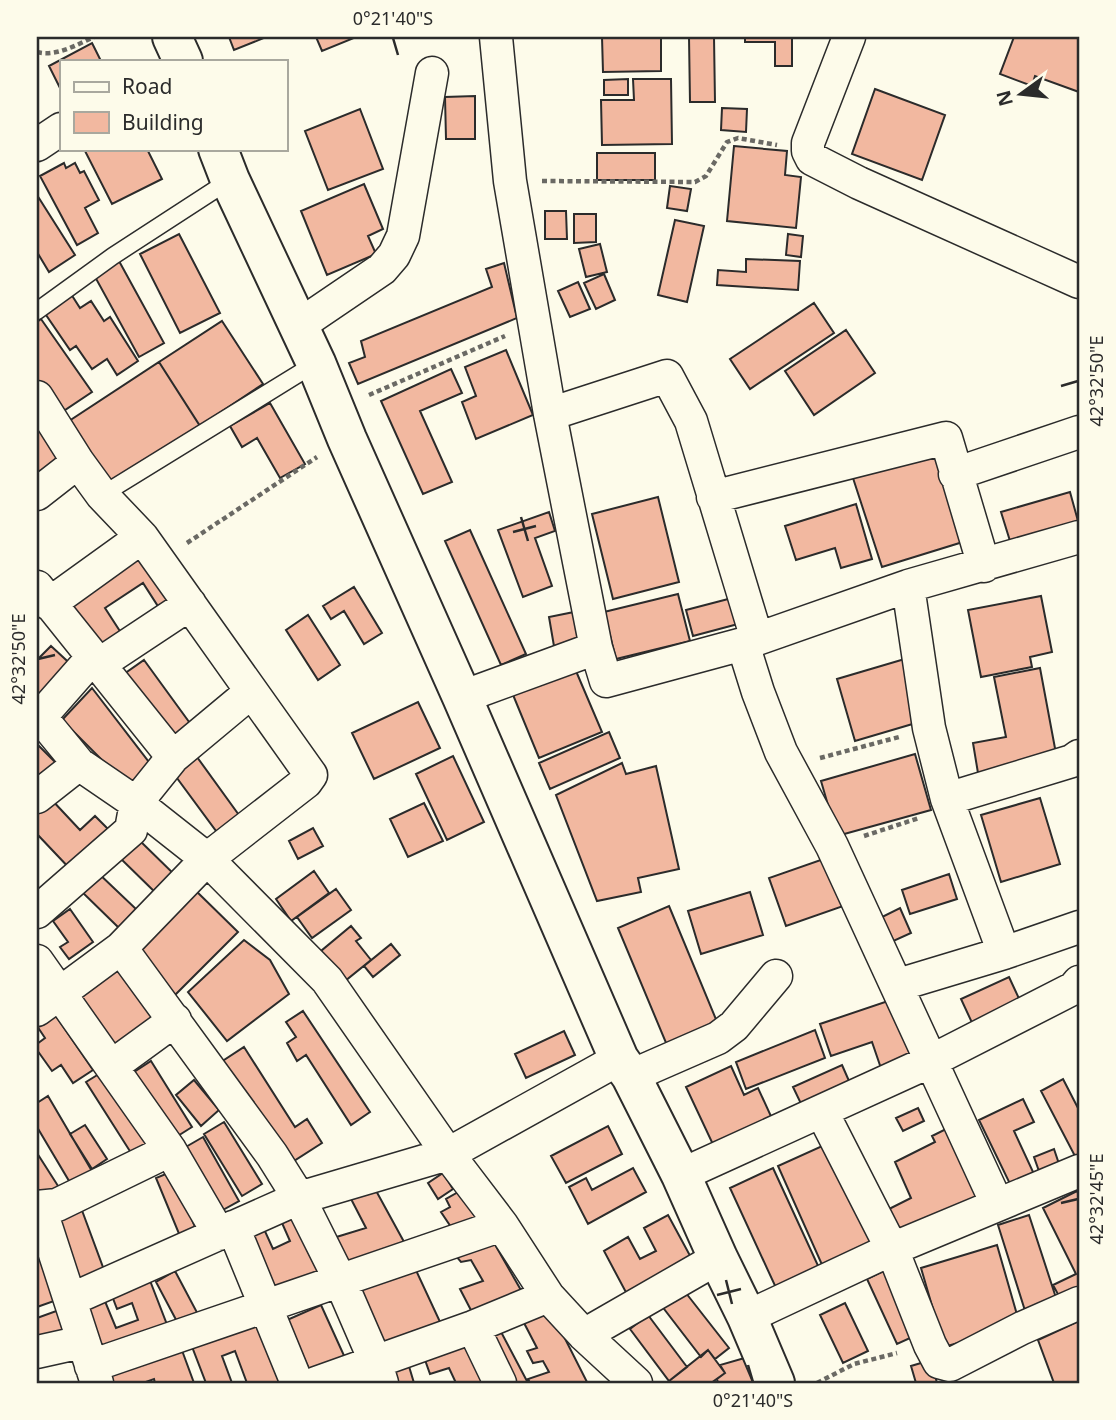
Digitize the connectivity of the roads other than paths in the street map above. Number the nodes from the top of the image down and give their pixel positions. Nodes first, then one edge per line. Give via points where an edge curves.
1 (496, 37) edge
2 (849, 37) edge
3 (432, 73) dead end
4 (60, 130) edge
5 (37, 145) edge
6 (224, 164) edge
7 (1079, 282) edge
8 (37, 311) edge
9 (298, 326) junction
10 (316, 363) junction
11 (37, 397) edge
12 (550, 414) junction
13 (1079, 432) edge
14 (78, 462) junction
15 (955, 474) junction
16 (37, 494) edge
17 (102, 495) junction
18 (713, 497) junction
19 (1079, 537) edge
20 (151, 548) junction
21 (984, 566) junction
22 (908, 586) junction
23 (43, 596) edge
24 (190, 604) junction
25 (750, 642) junction
26 (596, 648) junction
27 (95, 662) junction
28 (251, 692) junction
29 (462, 697) junction
30 (39, 715) edge
31 (173, 757) junction
32 (79, 764) junction
33 (1077, 766) edge
34 (37, 797) edge
35 (947, 799) junction
36 (136, 803) junction
37 (207, 859) junction
38 (37, 912) edge
39 (1079, 927) edge
40 (121, 948) junction
41 (1004, 953) junction
42 (37, 961) edge
43 (776, 976) dead end
44 (898, 985) junction
45 (1077, 988) edge
46 (48, 1002) edge
47 (175, 1020) junction
48 (931, 1061) junction
49 (112, 1066) junction
50 (625, 1067) junction
51 (822, 1112) junction
52 (170, 1150) junction
53 (447, 1154) junction
54 (681, 1175) junction
55 (1077, 1176) edge
56 (299, 1198) junction
57 (997, 1204) junction
58 (38, 1207) edge
59 (502, 1225) junction
60 (226, 1230) junction
61 (892, 1249) junction
62 (718, 1258) junction
63 (340, 1280) junction
64 (548, 1296) junction
65 (70, 1300) junction
66 (1079, 1303) edge
67 (267, 1307) junction
68 (747, 1317) junction
69 (473, 1327) junction
70 (584, 1335) junction
71 (37, 1352) edge
72 (90, 1364) edge
73 (379, 1373) edge
74 (624, 1381) edge
75 (297, 1383) edge
76 (316, 1383) edge
77 (500, 1383) edge
78 (775, 1383) edge

1 - 12 street via 510,181
2 - 7 street via 808,143 812,159
3 - 9 street via 403,236 394,255 382,269
4 - 5 street
6 - 8 lane via 113,256
6 - 9 street
9 - 10 street
10 - 17 lane
10 - 29 street
11 - 14 street
12 - 18 street via 667,376 691,421
12 - 26 street
13 - 15 street
14 - 16 street
14 - 17 street
15 - 18 street via 946,438
15 - 21 street
17 - 20 street
18 - 25 street
19 - 21 street
20 - 23 street
20 - 24 street
21 - 22 street
22 - 25 street
22 - 35 street via 929,728
23 - 27 street
24 - 27 street
24 - 28 street
25 - 26 street via 606,681
25 - 44 street via 758,692 789,767
26 - 29 street
27 - 30 street
27 - 31 street
28 - 31 street
28 - 37 street via 311,775
29 - 50 street
30 - 32 street
31 - 36 street
32 - 34 street
32 - 36 street
33 - 35 street
35 - 41 street
36 - 37 street
36 - 38 street via 131,830
37 - 40 street
37 - 53 street via 327,980
39 - 41 street
40 - 46 street
40 - 47 street
41 - 44 street
42 - 46 street
43 - 50 street via 726,1032
44 - 48 street
45 - 48 street
46 - 49 street
47 - 49 street
47 - 56 street
48 - 51 street
48 - 57 street
49 - 52 street
50 - 53 street
50 - 54 street
51 - 54 street
51 - 61 street
52 - 58 street via 57,1205
52 - 60 street
53 - 56 street
53 - 59 street
54 - 62 street
55 - 57 street
56 - 60 street
56 - 63 street
57 - 61 street
58 - 65 street
59 - 63 street
59 - 64 street
60 - 65 street
60 - 67 street
61 - 66 street via 939,1362 950,1364
61 - 68 street
62 - 68 street
62 - 70 street
63 - 67 street
63 - 73 street
64 - 69 street
64 - 70 street
65 - 72 street
67 - 72 street
67 - 75 street
68 - 78 street
69 - 73 street
69 - 77 street
70 - 74 street
71 - 72 street
73 - 76 street

